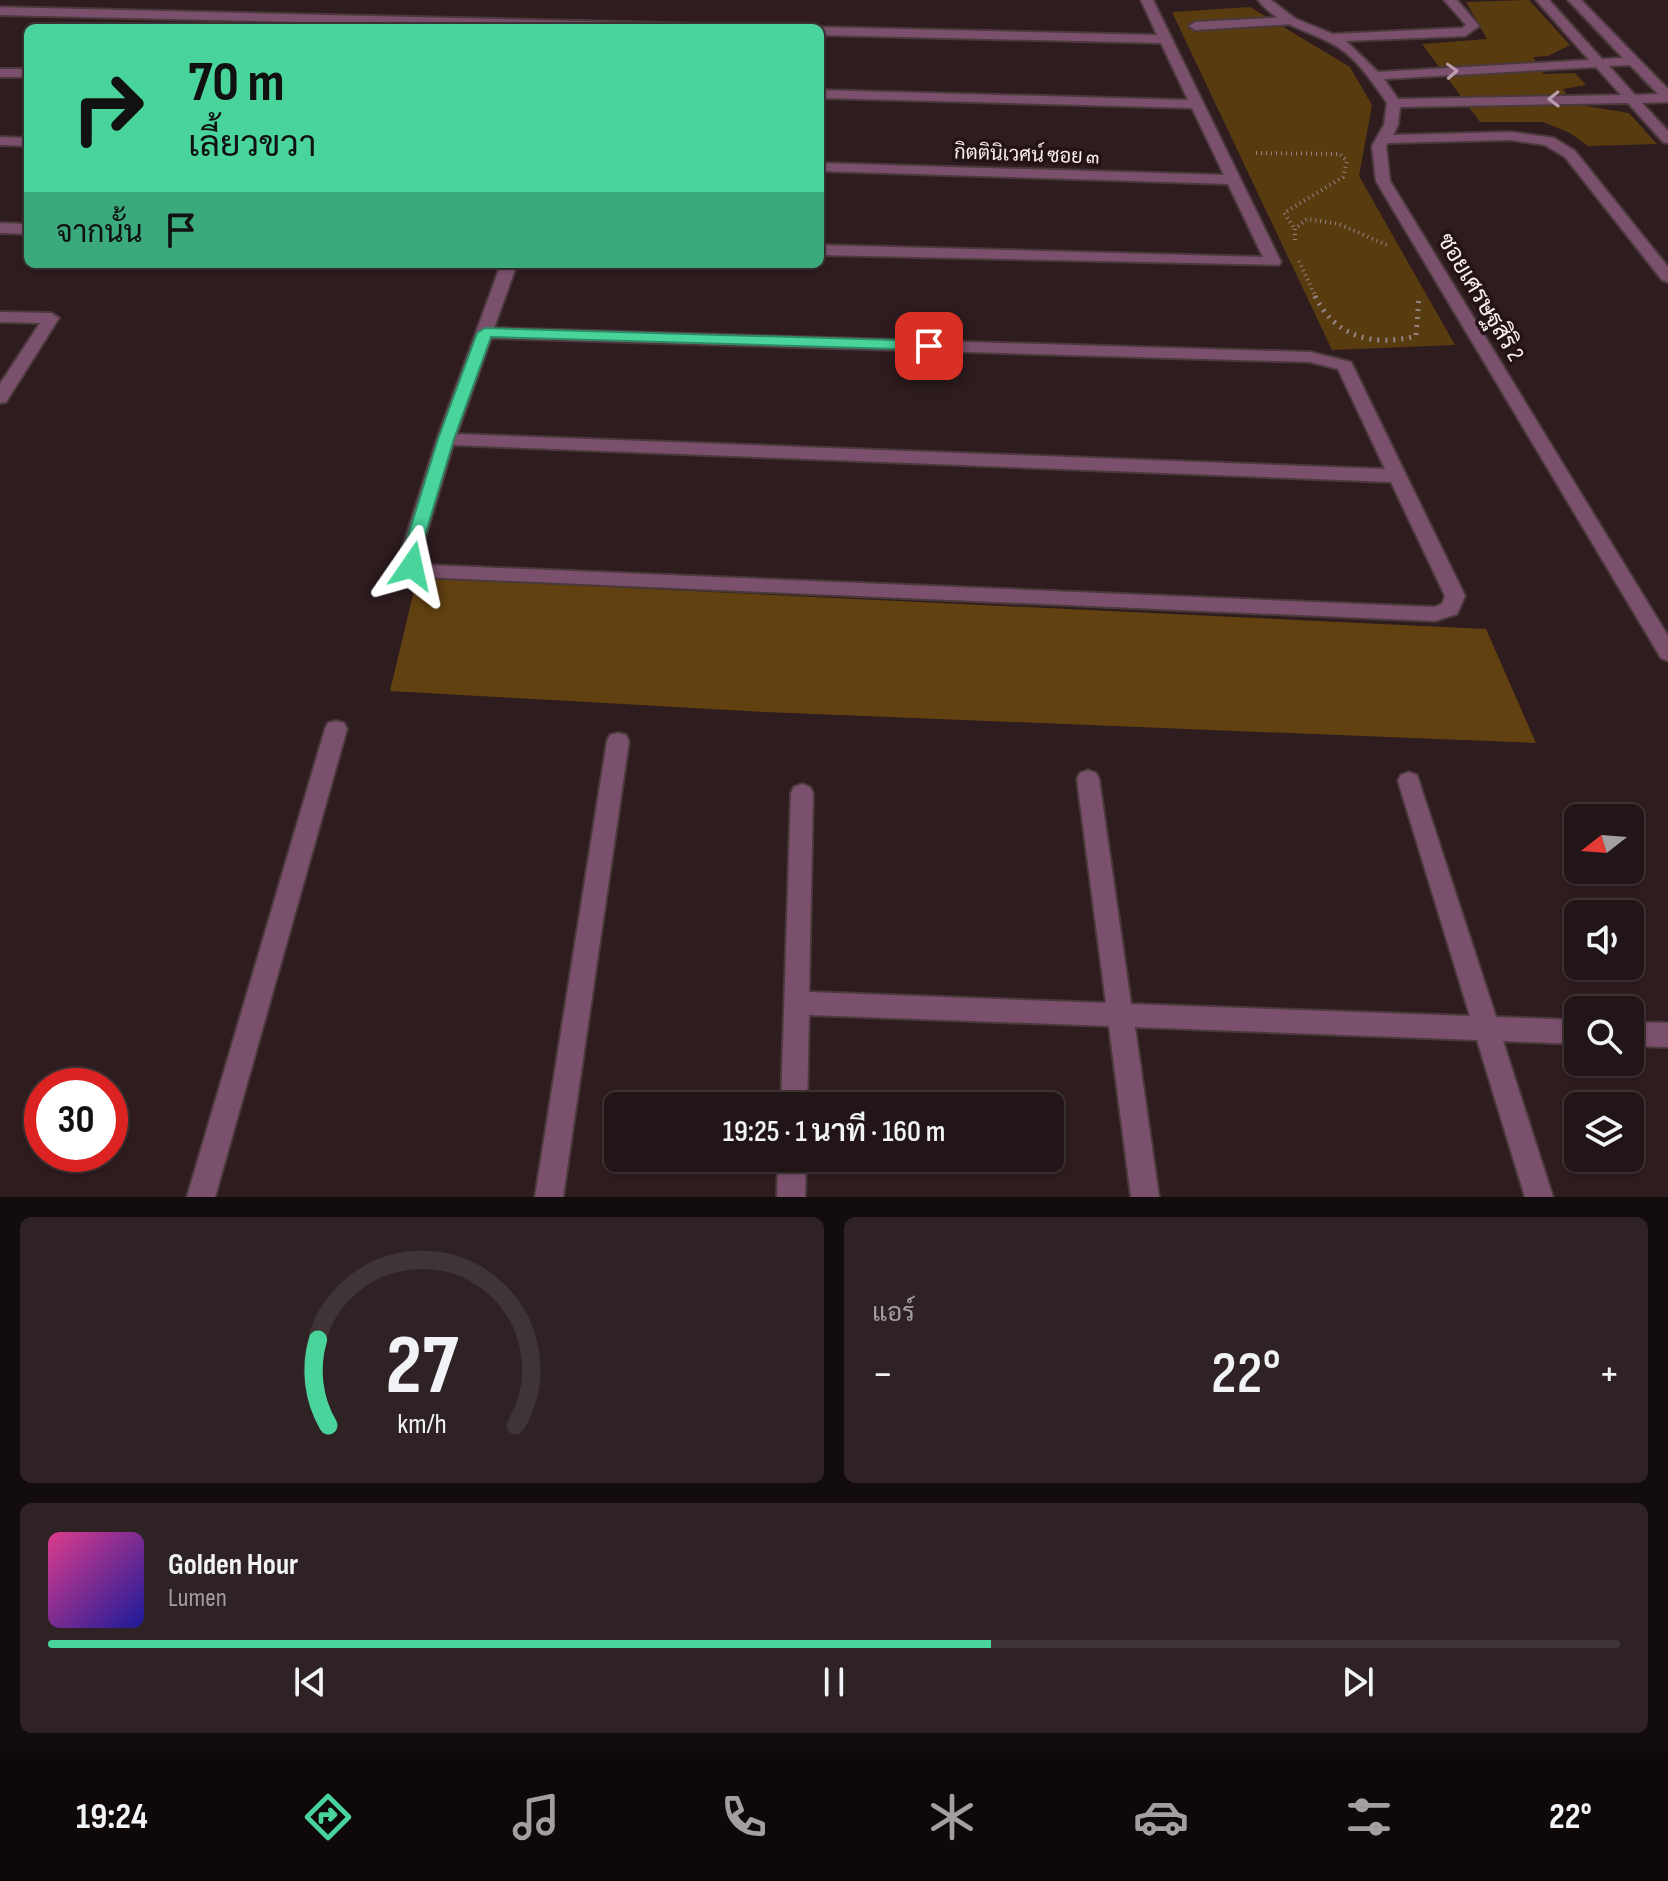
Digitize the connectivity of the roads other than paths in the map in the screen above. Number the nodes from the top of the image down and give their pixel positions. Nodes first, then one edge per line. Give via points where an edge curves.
1 (12, 0) edge
2 (1147, 0) edge
3 (1264, 0) edge
4 (1450, 0) edge
5 (1542, 0) edge
6 (1574, 0) edge
7 (1, 11) edge
8 (1290, 21) junction
9 (538, 24) edge
10 (1195, 26) dead end
11 (824, 31) edge
12 (1166, 39) junction
13 (1327, 39) junction
14 (1633, 61) junction
15 (1599, 62) junction
16 (0, 73) edge
17 (24, 73) edge
18 (1374, 76) junction
19 (824, 94) edge
20 (1632, 98) junction
21 (1668, 98) edge
22 (1394, 103) junction
23 (1197, 104) junction
24 (1382, 139) junction
25 (1668, 139) edge
26 (0, 141) edge
27 (24, 142) edge
28 (824, 167) edge
29 (1234, 180) junction
30 (0, 228) edge
31 (24, 229) edge
32 (824, 250) edge
33 (508, 268) edge
34 (1668, 277) edge
35 (0, 317) edge
36 (485, 333) junction
37 (0, 398) edge
38 (446, 439) junction
39 (1399, 476) junction
40 (1668, 653) edge
41 (336, 729) dead end
42 (618, 741) dead end
43 (1088, 779) dead end
44 (1409, 781) dead end
45 (802, 793) dead end
46 (796, 1003) junction
47 (1120, 1015) junction
48 (1486, 1029) junction
49 (1564, 1032) edge
50 (1644, 1034) edge
51 (1668, 1035) edge
52 (794, 1092) edge
53 (792, 1172) edge
54 (201, 1197) edge
55 (549, 1197) edge
56 (791, 1197) edge
57 (1145, 1197) edge
58 (1539, 1197) edge

1 - 7 street
2 - 12 street
3 - 8 street
4 - 13 street via 1473,26 1465,32
5 - 15 street
6 - 14 street
7 - 9 street
8 - 10 street
8 - 13 street
11 - 12 street
12 - 23 street
13 - 18 street via 1344,46
14 - 15 street
14 - 21 street
18 -> 15 street
15 - 20 street
16 - 17 street
18 - 22 street
19 - 23 street
20 - 21 street
20 -> 22 street
20 - 25 street
22 - 24 street, ซอยเศรษฐสิริ 2 via 1391,125
23 - 29 street
24 - 34 street via 1511,136 1549,141 1570,154
24 - 40 street, ซอยเศรษฐสิริ 2 via 1383,181
26 - 27 street
28 - 29 street, กิตตินิเวศน์ ซอย ๓
29 - 32 street via 1273,262
30 - 31 street
33 - 36 street
35 - 37 street via 51,318
36 - 38 street
36 - 39 street via 1310,357 1345,366
38 - 39 street
38 - 39 street via 411,552 412,566 427,572 1435,614 1450,609 1455,596
41 - 54 street
42 - 55 street
43 - 47 street
44 - 48 street
45 - 46 street
46 - 47 street
46 - 52 street
47 - 48 street
47 - 57 street
48 - 49 street
48 - 58 street
50 - 51 street
53 - 56 street

